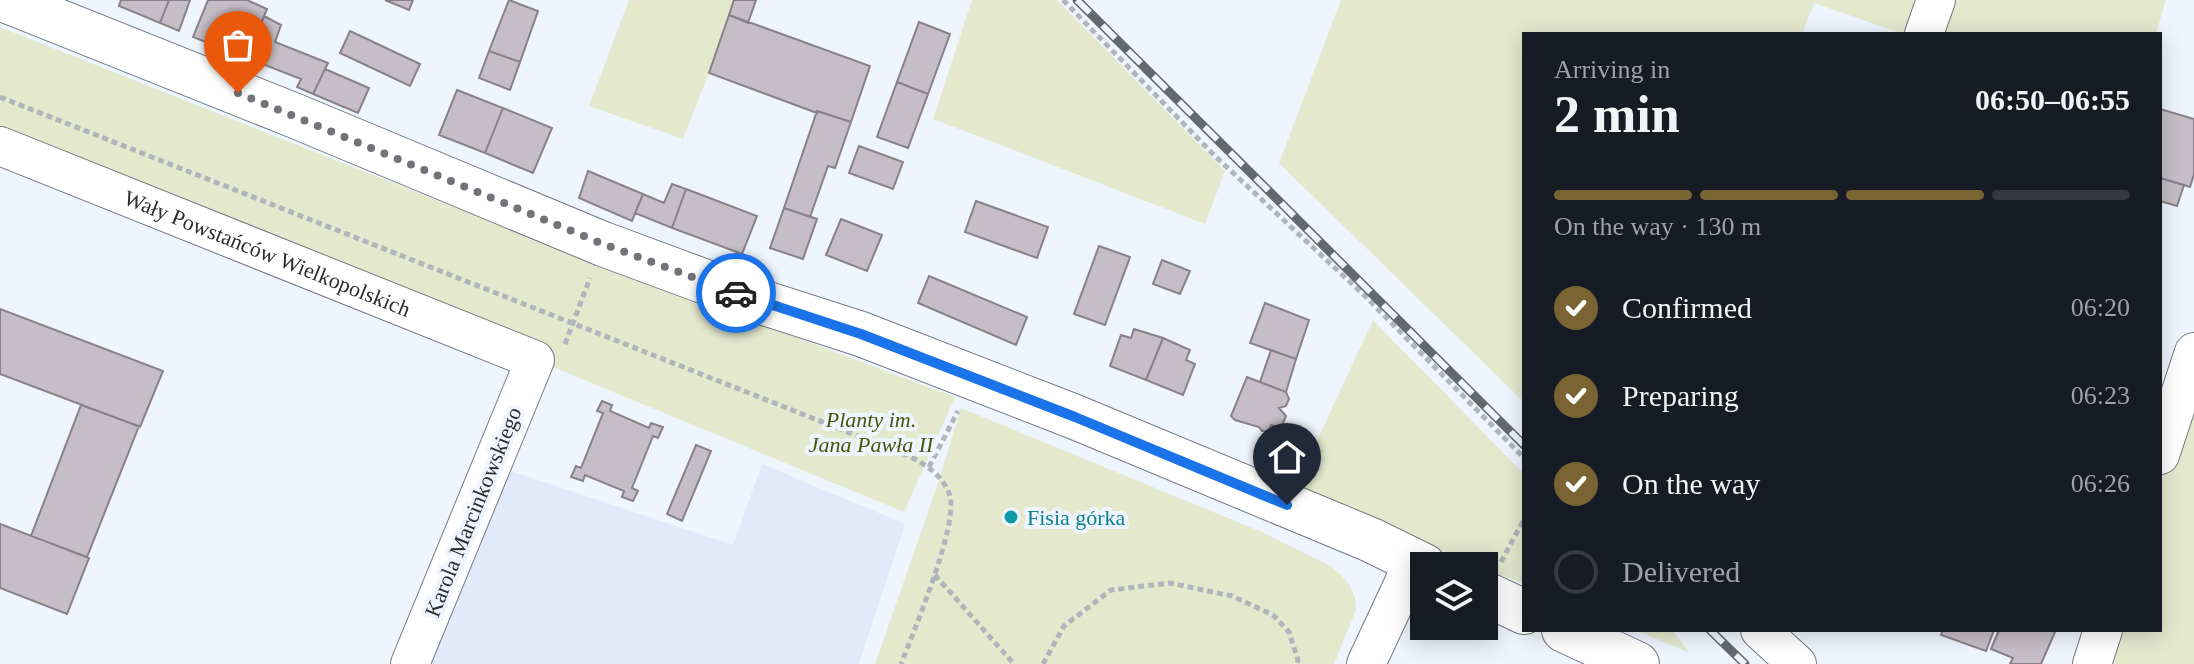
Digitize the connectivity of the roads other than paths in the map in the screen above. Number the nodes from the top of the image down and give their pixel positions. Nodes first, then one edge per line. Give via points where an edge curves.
1 (5, 0) edge
2 (1936, 0) edge
3 (0, 7) edge
4 (73, 28) junction
5 (1925, 32) edge
6 (0, 146) edge
7 (2194, 352) edge
8 (549, 356) joint
9 (2162, 449) edge
10 (1410, 560) edge
11 (1410, 581) edge
12 (1498, 584) edge
13 (1522, 610) edge
14 (1568, 632) edge
15 (1762, 632) edge
16 (2102, 632) edge
17 (1370, 655) edge
18 (410, 664) edge
19 (1637, 664) edge
20 (1797, 664) edge
21 (2092, 664) edge

1 - 4 main road
2 - 5 street
3 - 4 main road
4 - 10 main road via 603,244 861,334 1075,417
6 - 8 street, Wały Powstańców Wielkopolskich
7 - 9 street
8 - 18 street, Karola Marcinkowskiego
11 - 17 street
12 - 13 main road
14 - 19 main road
15 - 20 street
16 - 21 street

